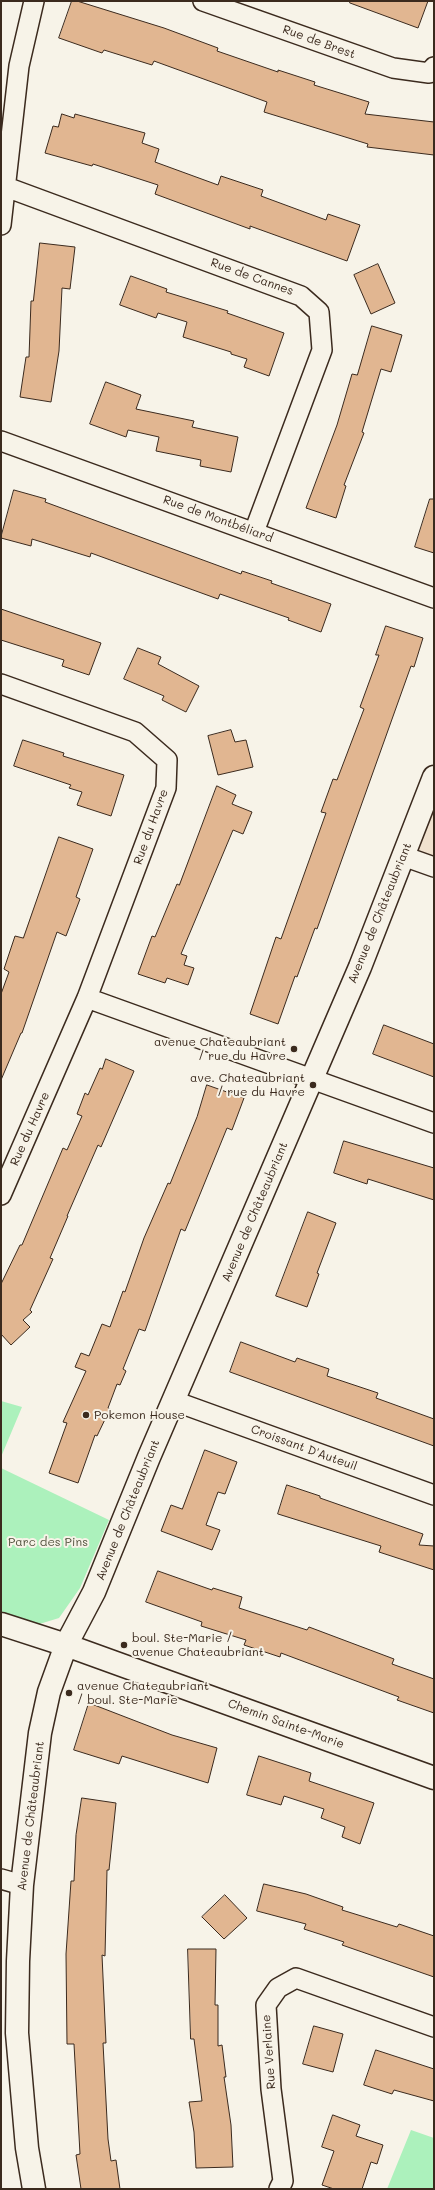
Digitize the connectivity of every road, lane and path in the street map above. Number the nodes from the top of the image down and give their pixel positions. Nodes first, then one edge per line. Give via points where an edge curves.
1 (34, 1) edge
2 (203, 1) edge
3 (434, 68) edge
4 (6, 187) junction
5 (1, 225) edge
6 (1, 441) edge
7 (254, 532) junction
8 (434, 598) edge
9 (1, 684) edge
10 (434, 777) edge
11 (403, 856) junction
12 (434, 867) edge
13 (87, 998) junction
14 (312, 1080) junction
15 (434, 1123) edge
16 (1, 1195) edge
17 (174, 1401) junction
18 (434, 1495) edge
19 (1, 1624) edge
20 (66, 1645) junction
21 (434, 1778) edge
22 (1, 1879) edge
23 (22, 1885) junction
24 (434, 2027) edge
25 (34, 2189) edge
26 (279, 2189) edge

1 - 4 street via 19,66
2 - 3 street, Rue de Brest via 393,68 429,73
4 - 5 street
4 - 7 street, Rue de Cannes via 301,296 319,312 322,350
6 - 7 street, Rue de Montbéliard
7 - 8 street, Rue de Montbéliard
9 - 13 street, Rue du Havre via 135,732 167,760 166,788
10 - 11 street, Avenue de Châteaubriant
11 - 12 street
11 - 14 street, Avenue de Châteaubriant
13 - 14 street
13 - 16 street, Rue du Havre
14 - 15 street
14 - 17 street, Avenue de Châteaubriant
17 - 18 street, Croissant D'Auteuil
17 - 20 street, Avenue de Châteaubriant via 97,1585
19 - 20 street, Chemin Sainte-Marie
20 - 21 street, Chemin Sainte-Marie
20 - 23 street, Avenue de Châteaubriant via 49,1692 40,1733
22 - 23 street
23 - 25 street, Avenue de Châteaubriant via 17,2033 27,2148
24 - 26 street, Rue Verlaine via 296,1978 278,1988 266,2004 271,2089 283,2180

